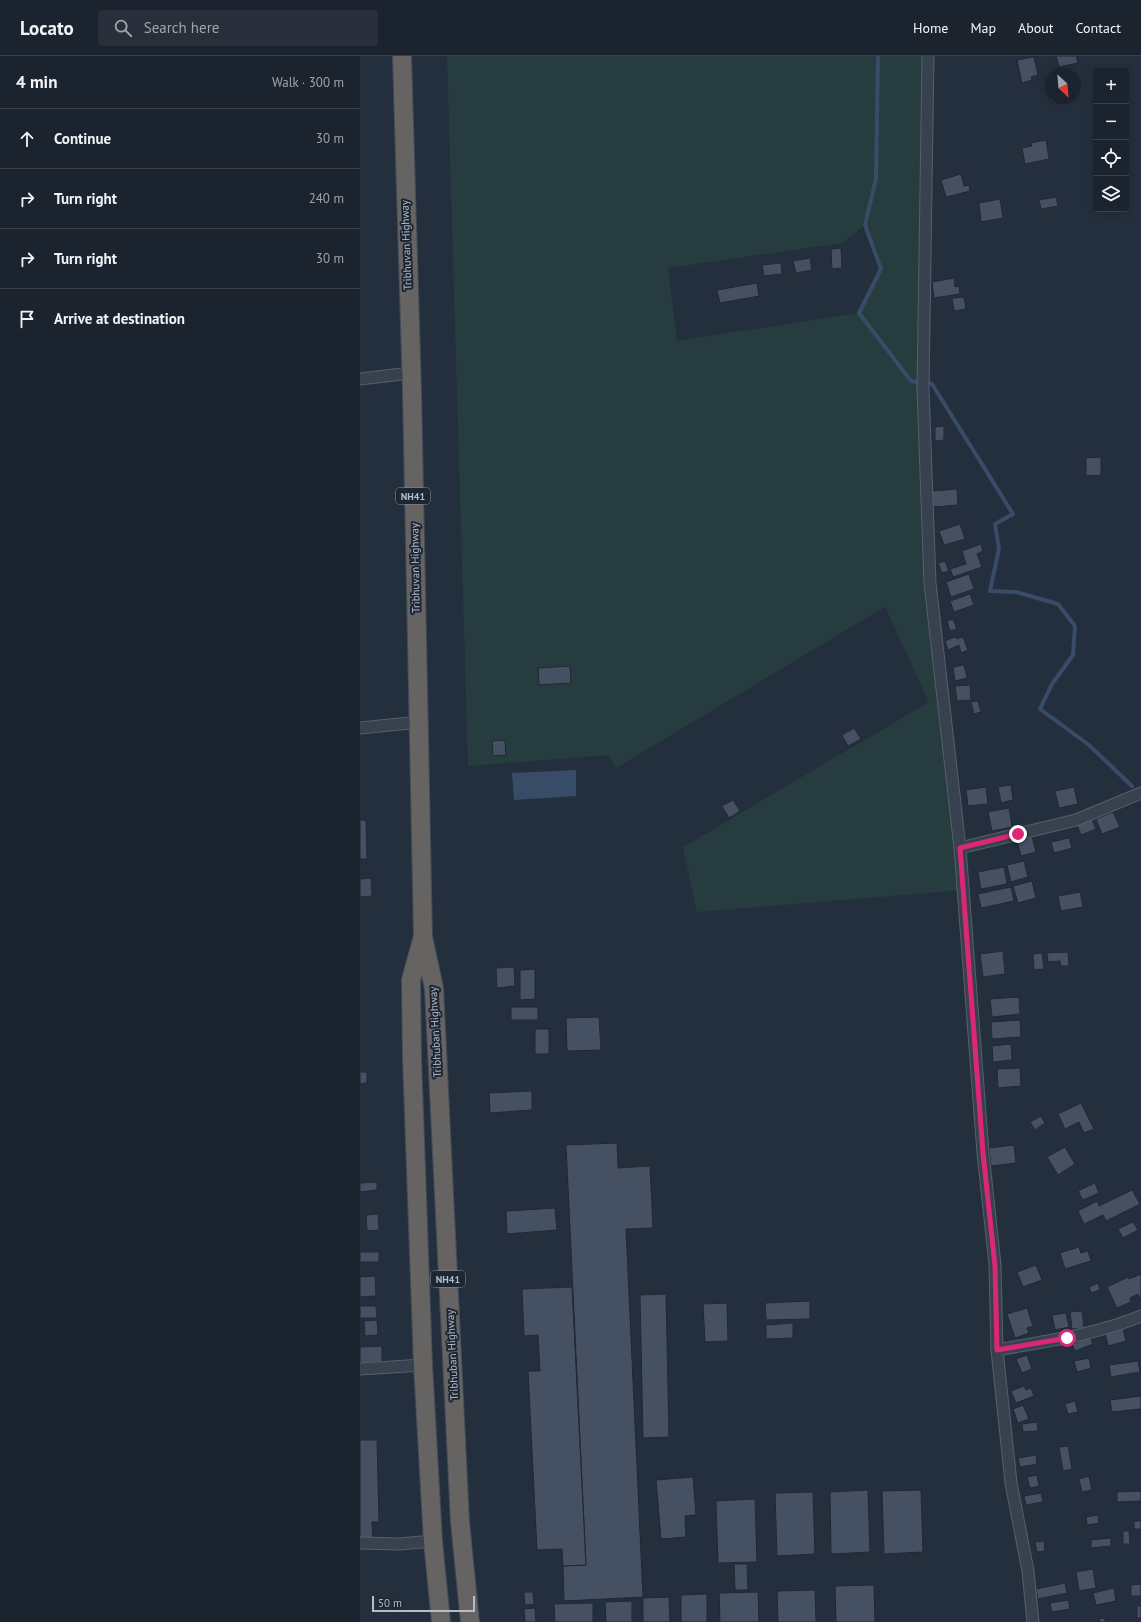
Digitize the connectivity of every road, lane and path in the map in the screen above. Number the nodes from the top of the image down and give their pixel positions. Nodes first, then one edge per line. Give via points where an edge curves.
1 (402, 56) edge
2 (928, 56) edge
3 (410, 373) junction
4 (360, 379) edge
5 (419, 722) junction
6 (360, 728) edge
7 (1141, 793) edge
8 (960, 848) junction
9 (423, 937) junction
10 (1141, 1316) edge
11 (997, 1350) junction
12 (423, 1365) junction
13 (360, 1369) edge
14 (434, 1541) junction
15 (360, 1543) edge
16 (441, 1622) edge
17 (470, 1622) edge
18 (1033, 1622) edge

1 - 3 highway, Tribhuvan Highway / NH41
2 - 8 street via 923,373 925,484 930,583
3 - 4 street
3 - 5 highway, Tribhuvan Highway / NH41
5 - 6 street
5 - 9 highway, Tribhuvan Highway / NH41
7 - 8 street via 1076,820
8 - 11 street via 983,1153 995,1266
9 - 12 highway, Tribhuban Highway / NH41 via 411,980
9 - 17 highway, Tribhuban Highway / NH41 via 434,988 460,1522
10 - 11 street via 1118,1325 1067,1338
11 - 18 street via 1011,1483 1028,1571
12 - 13 street
12 - 14 highway, Tribhuban Highway / NH41
14 - 15 street via 399,1544
14 - 16 highway, Tribhuban Highway / NH41

